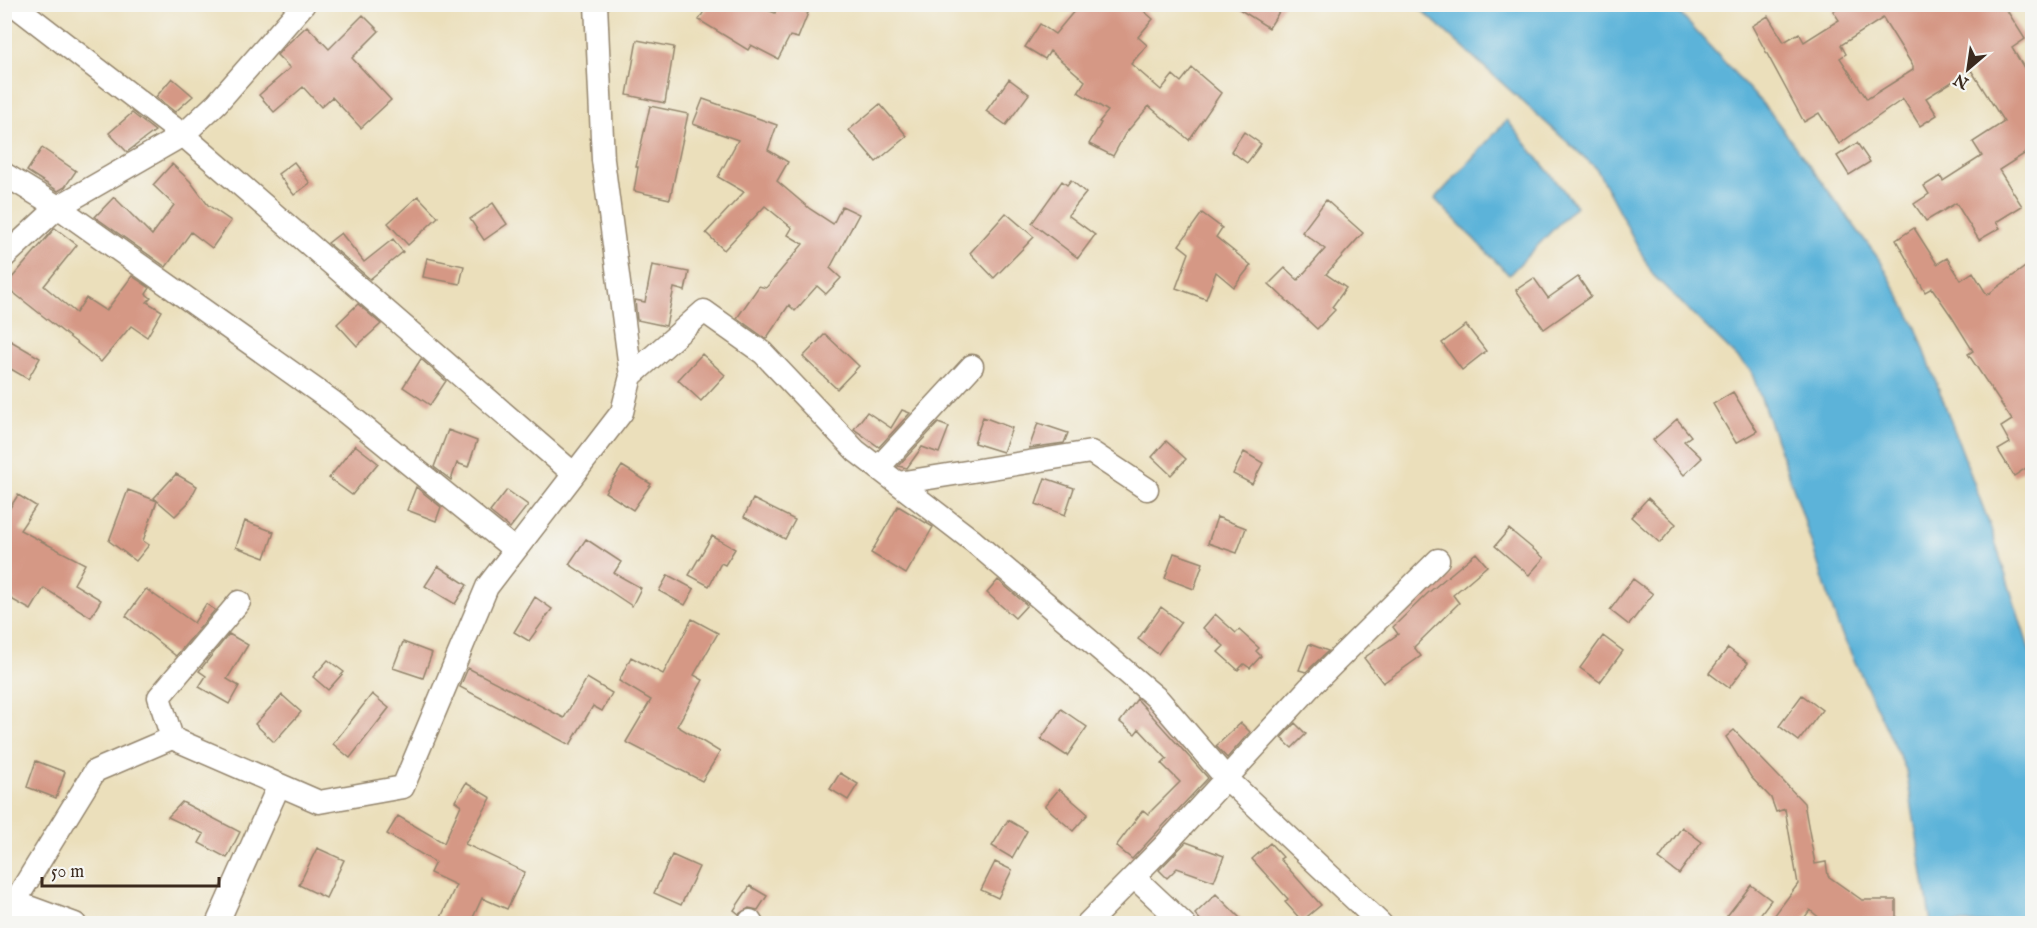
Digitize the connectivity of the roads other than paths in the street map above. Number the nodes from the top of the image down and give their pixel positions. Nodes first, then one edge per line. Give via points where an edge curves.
1 (13, 4) edge
2 (304, 4) edge
3 (596, 4) edge
4 (183, 135) junction
5 (4, 174) edge
6 (58, 207) junction
7 (4, 257) edge
8 (972, 366) dead end
9 (631, 376) junction
10 (878, 468) junction
11 (574, 474) junction
12 (898, 483) junction
13 (1147, 489) dead end
14 (515, 550) junction
15 (1438, 560) dead end
16 (239, 602) dead end
17 (172, 738) junction
18 (1226, 778) junction
19 (279, 785) junction
20 (1134, 877) junction
21 (10, 910) edge
22 (75, 924) edge
23 (218, 924) edge
24 (1087, 924) edge
25 (1184, 924) edge
26 (1381, 924) edge

1 - 4 street
2 - 4 street via 217,104
3 - 9 street via 603,160
4 - 6 street
4 - 11 street
5 - 6 street
6 - 7 street
6 - 14 street via 333,402
8 - 10 street
9 - 10 street via 704,311 763,353 856,451
9 - 11 street via 622,412
10 - 12 street
11 - 14 street
12 - 13 street via 1091,452
12 - 18 street via 1158,699
14 - 19 street via 487,587 403,787 319,802
15 - 18 street via 1310,687
16 - 17 street via 159,698
17 - 19 street
17 - 21 street via 95,771
18 - 20 street
18 - 26 street
19 - 23 street
20 - 24 street
20 - 25 street
21 - 22 street

